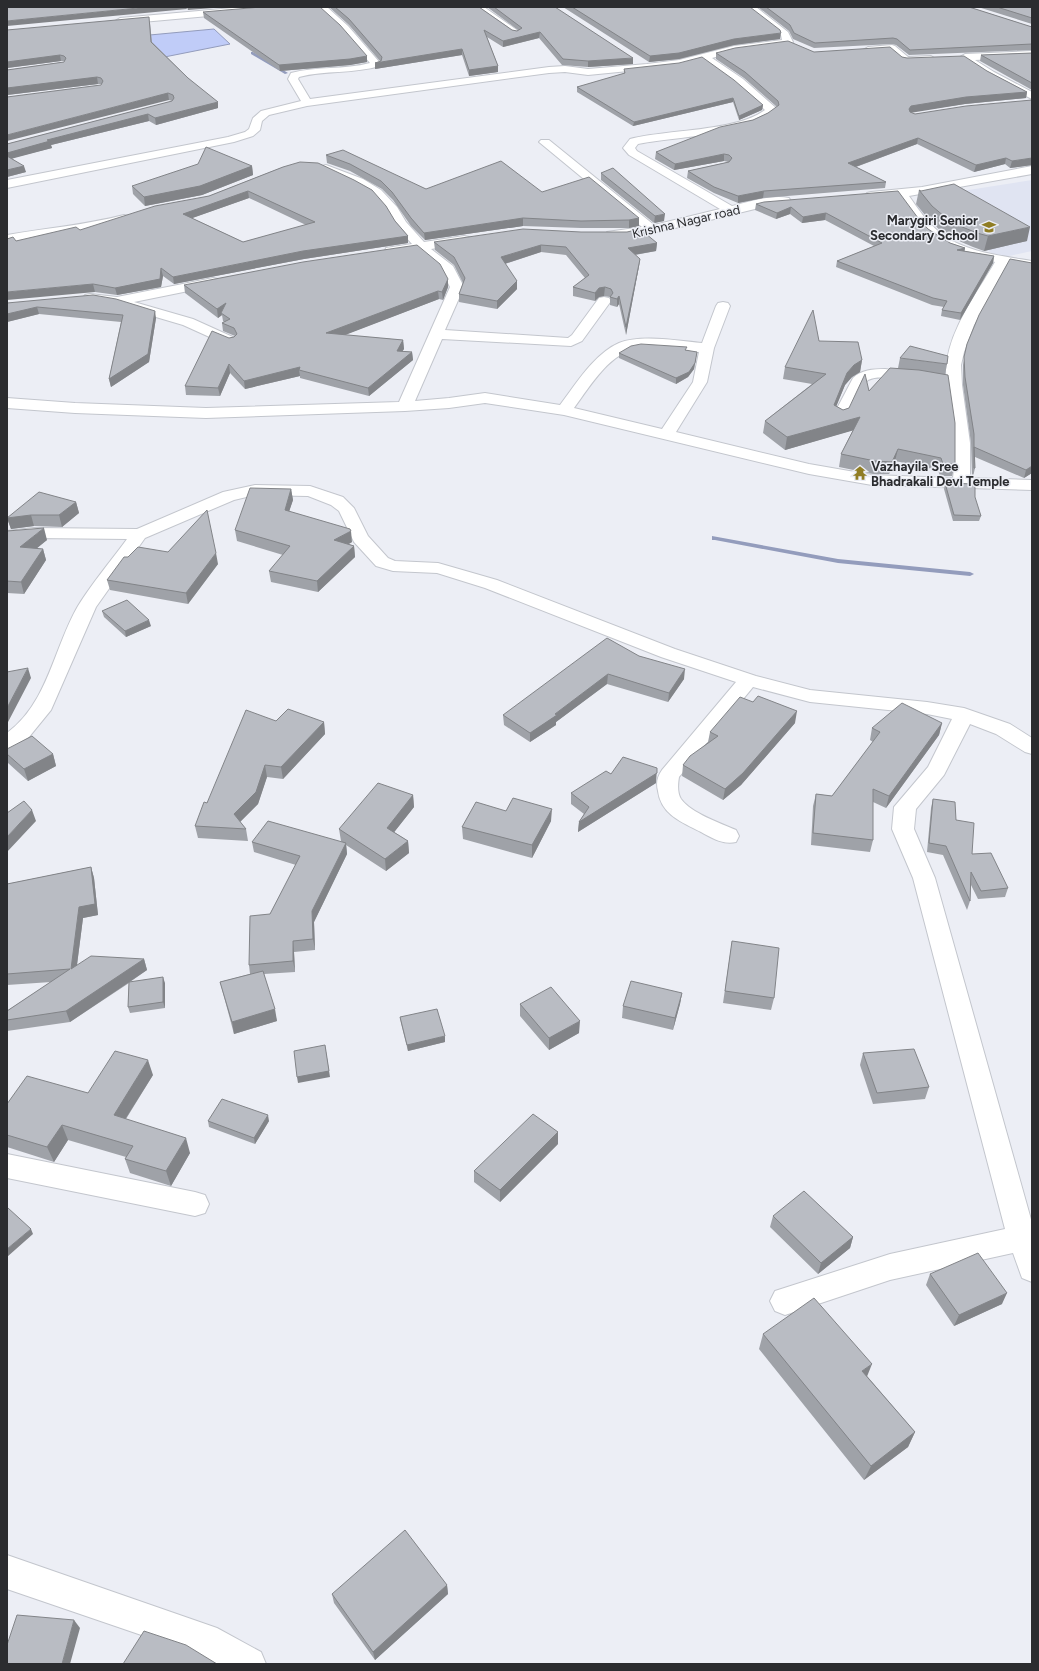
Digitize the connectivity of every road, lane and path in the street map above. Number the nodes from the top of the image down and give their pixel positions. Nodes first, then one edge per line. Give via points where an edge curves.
1 (274, 7) edge
2 (322, 7) edge
3 (750, 7) edge
4 (480, 9) edge
5 (494, 9) edge
6 (111, 22) edge
7 (516, 32) edge
8 (861, 50) edge
9 (1032, 54) edge
10 (704, 57) junction
11 (943, 58) edge
12 (635, 60) dead end
13 (647, 67) junction
14 (1030, 100) edge
15 (307, 103) junction
16 (545, 142) dead end
17 (314, 164) edge
18 (1032, 170) edge
19 (687, 173) edge
20 (672, 176) junction
21 (7, 184) edge
22 (902, 194) junction
23 (858, 197) edge
24 (799, 200) edge
25 (730, 210) junction
26 (134, 216) edge
27 (651, 228) junction
28 (596, 234) edge
29 (480, 238) edge
30 (7, 239) edge
31 (421, 247) junction
32 (382, 252) edge
33 (1003, 260) junction
34 (1032, 265) edge
35 (226, 279) edge
36 (80, 299) edge
37 (117, 301) junction
38 (604, 301) dead end
39 (723, 306) dead end
40 (436, 334) junction
41 (230, 341) edge
42 (707, 348) junction
43 (954, 383) junction
44 (7, 403) edge
45 (405, 406) junction
46 (564, 410) junction
47 (841, 416) edge
48 (666, 435) junction
49 (961, 483) junction
50 (1032, 485) edge
51 (139, 534) junction
52 (7, 536) edge
53 (749, 680) junction
54 (964, 715) junction
55 (7, 744) edge
56 (1032, 747) edge
57 (728, 836) dead end
58 (7, 1166) edge
59 (195, 1204) dead end
60 (1027, 1238) edge
61 (1032, 1269) edge
62 (785, 1301) dead end
63 (7, 1572) edge
64 (248, 1664) edge

1 - 6 street
2 - 15 street via 345,28 376,64 294,74 293,79
3 - 10 street via 785,34 791,43 734,49
4 - 5 street
4 - 7 street
8 - 11 street via 892,48 906,60
9 - 14 street via 961,57
10 - 13 street
10 - 20 street via 739,80 772,110 762,119 695,133 649,137 634,141 629,148 633,153
12 - 13 street
13 - 15 street via 588,72 544,70
15 - 21 street via 265,113 257,120 254,130 249,134 230,140
16 - 27 street
17 - 31 street via 359,182 377,193
18 - 22 street
19 - 20 street
20 - 25 street
22 - 23 street
22 - 33 street via 936,236 973,252
24 - 25 street, Krishna Nagar road via 763,203
25 - 27 street, Krishna Nagar road
26 - 30 street via 106,224
27 - 28 street, Krishna Nagar road via 627,234
29 - 31 street
31 - 32 street
31 - 40 street via 448,270 457,287
33 - 34 street
33 - 43 street via 958,345
35 - 37 street
36 - 37 street via 95,297
37 - 41 street via 188,322
38 - 40 street via 577,338 571,342
39 - 42 street
40 - 45 street
42 - 46 street via 642,343 625,345 608,356
42 - 48 street via 700,382
43 - 47 street via 886,373 869,374 858,380
43 - 49 street via 961,427
44 - 45 street via 206,413
45 - 46 street via 485,398
46 - 48 street
48 - 49 street via 817,471 872,480
49 - 50 street
51 - 52 street via 34,533
51 - 53 street via 229,496 255,490 310,491 337,500 346,508 360,538 382,562 393,566 438,568 491,584 613,632
51 - 55 street via 86,607 44,705 22,732
53 - 54 street via 810,696 927,708
53 - 57 street via 669,775 667,784 670,801 686,816
54 - 56 street via 1003,729
54 - 60 street via 937,770 905,807 904,829 924,878
58 - 59 street
60 - 61 street
60 - 62 street via 890,1267
63 - 64 street via 205,1640

